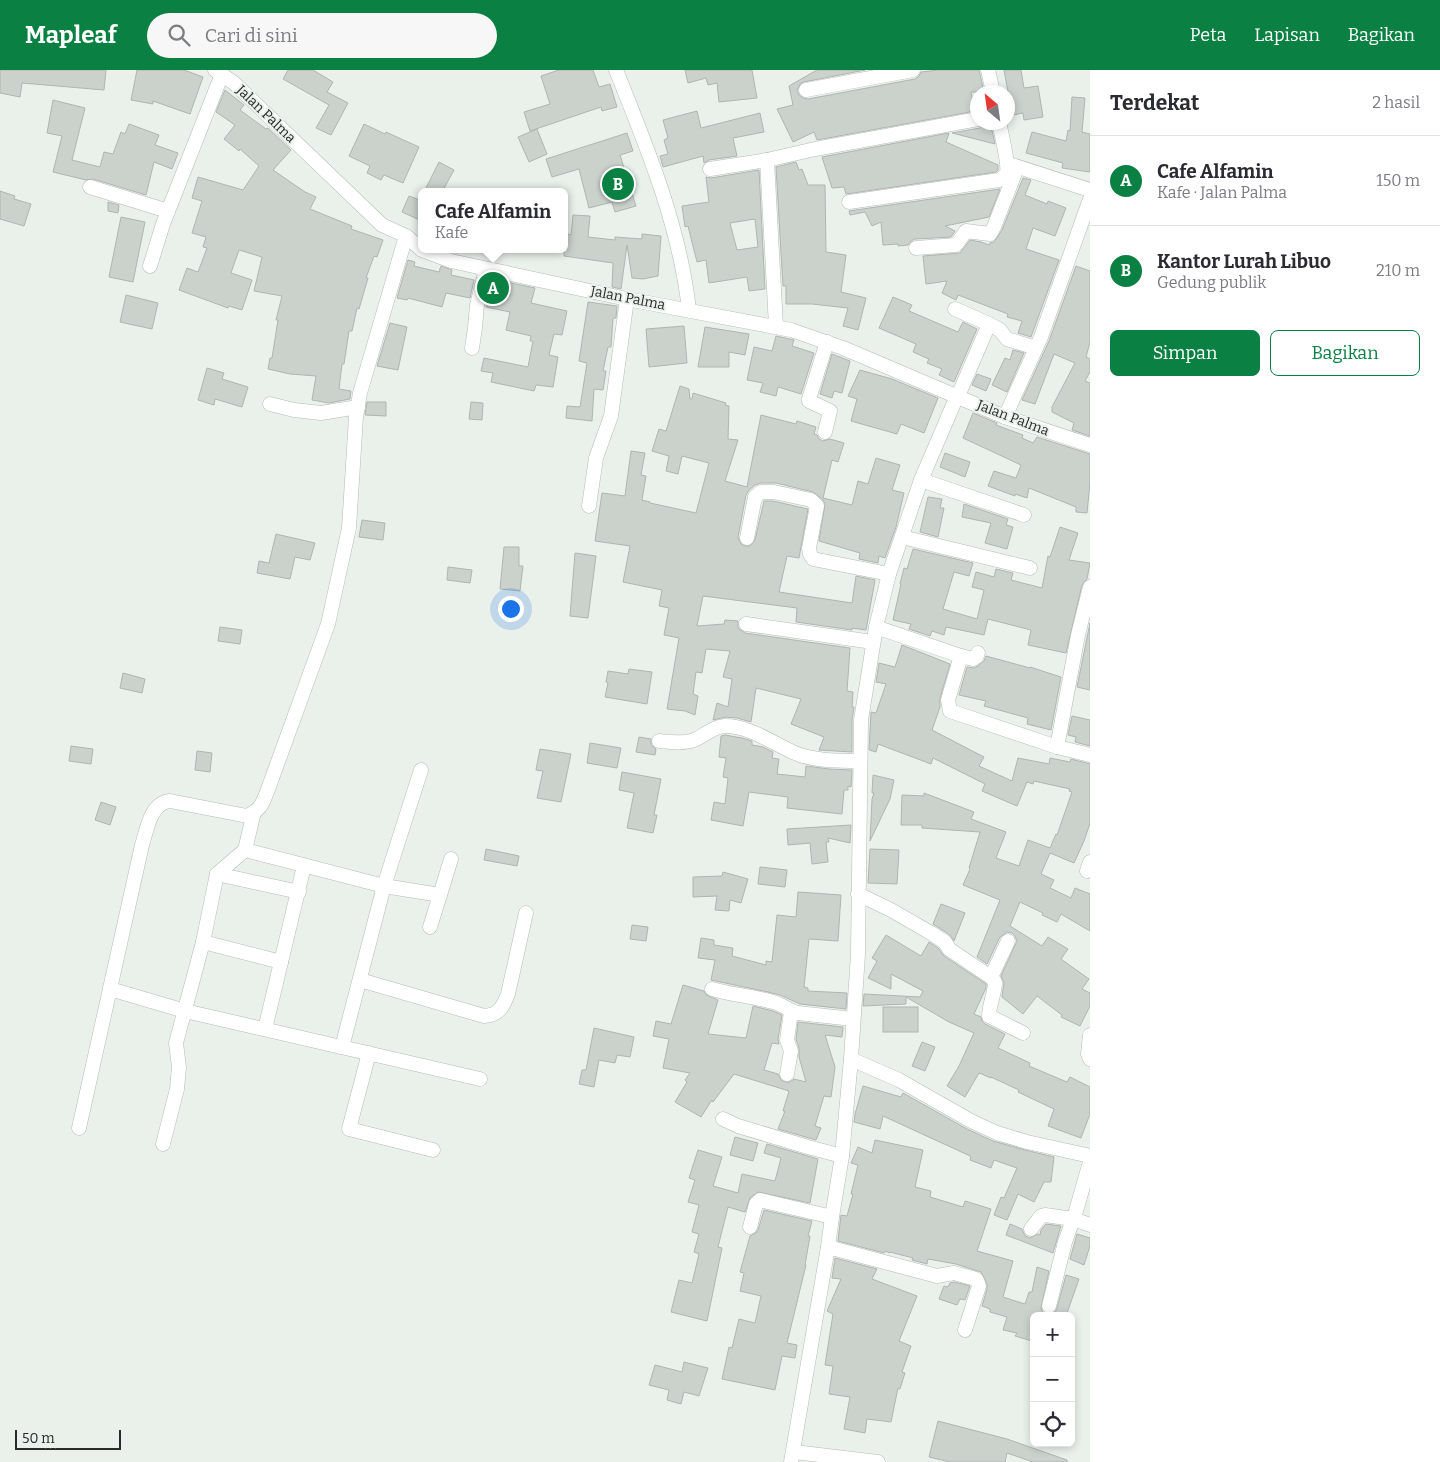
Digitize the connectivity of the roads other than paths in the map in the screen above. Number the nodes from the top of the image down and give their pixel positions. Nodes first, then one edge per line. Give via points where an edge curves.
1 (616, 70) edge
2 (913, 70) edge
3 (988, 70) edge
4 (219, 72) edge
5 (991, 85) edge
6 (806, 90) dead end
7 (970, 120) edge
8 (1001, 130) edge
9 (767, 160) junction
10 (1012, 165) junction
11 (710, 169) dead end
12 (90, 186) dead end
13 (1090, 190) edge
14 (1090, 200) edge
15 (848, 202) dead end
16 (168, 211) junction
17 (406, 236) junction
18 (418, 246) edge
19 (916, 248) dead end
20 (430, 253) edge
21 (150, 266) dead end
22 (486, 269) junction
23 (627, 299) junction
24 (954, 309) dead end
25 (689, 310) junction
26 (990, 324) junction
27 (776, 326) junction
28 (827, 342) junction
29 (472, 348) dead end
30 (1036, 348) junction
31 (958, 396) junction
32 (270, 404) dead end
33 (358, 407) junction
34 (1005, 417) junction
35 (825, 432) dead end
36 (1090, 445) edge
37 (921, 480) junction
38 (589, 506) dead end
39 (1024, 515) dead end
40 (902, 537) junction
41 (747, 538) dead end
42 (1030, 568) dead end
43 (889, 574) junction
44 (1090, 587) edge
45 (746, 624) dead end
46 (876, 627) junction
47 (874, 642) junction
48 (978, 653) dead end
49 (961, 656) junction
50 (659, 741) dead end
51 (1057, 747) junction
52 (1090, 756) edge
53 (860, 761) junction
54 (421, 770) dead end
55 (254, 812) junction
56 (245, 850) junction
57 (451, 859) dead end
58 (304, 866) junction
59 (217, 874) junction
60 (384, 886) junction
61 (299, 892) junction
62 (858, 894) junction
63 (440, 896) junction
64 (526, 913) dead end
65 (430, 927) dead end
66 (1008, 941) dead end
67 (202, 942) junction
68 (281, 962) junction
69 (990, 977) junction
70 (360, 980) junction
71 (110, 989) junction
72 (712, 990) dead end
73 (185, 1010) junction
74 (791, 1012) junction
75 (853, 1019) junction
76 (265, 1029) junction
77 (1023, 1034) dead end
78 (1090, 1035) edge
79 (342, 1047) junction
80 (369, 1053) junction
81 (851, 1058) junction
82 (1090, 1059) edge
83 (786, 1074) dead end
84 (480, 1079) dead end
85 (723, 1119) dead end
86 (79, 1128) dead end
87 (163, 1144) dead end
88 (433, 1150) dead end
89 (842, 1156) junction
90 (1090, 1156) edge
91 (1090, 1162) edge
92 (832, 1217) junction
93 (1073, 1219) junction
94 (1090, 1225) edge
95 (750, 1228) dead end
96 (1031, 1229) dead end
97 (828, 1247) junction
98 (1049, 1306) dead end
99 (965, 1330) dead end
100 (792, 1457) edge
101 (878, 1462) edge

1 - 25 street via 674,232
2 - 6 street
3 - 5 street
4 - 16 street
4 - 17 street, Jalan Palma via 382,225
7 - 9 street
8 - 10 street
9 - 11 street
9 - 27 street
10 - 13 street
10 - 15 street via 999,180
10 - 19 street via 990,234 966,231 956,245
12 - 16 street
14 - 30 street
16 - 21 street
17 - 18 street, Jalan Palma
17 - 33 street
20 - 22 street, Jalan Palma
22 - 23 street, Jalan Palma
22 - 29 street via 477,305
23 - 25 street, Jalan Palma
23 - 38 street via 611,416 596,458
24 - 26 street
25 - 27 street, Jalan Palma
26 - 30 street via 1006,338
26 - 31 street
27 - 28 street, Jalan Palma
28 - 31 street, Jalan Palma
28 - 35 street via 809,399 830,411
30 - 34 street
31 - 34 street, Jalan Palma
31 - 37 street
32 - 33 street via 321,413
33 - 55 street via 349,528 328,624 262,806
34 - 36 street, Jalan Palma
37 - 39 street
37 - 40 street
40 - 42 street
40 - 43 street
41 - 43 street via 757,494 774,492 811,500 817,506 809,548 813,559
43 - 46 street
44 - 51 street
45 - 47 street
46 - 47 street
46 - 49 street
47 - 53 street via 861,720
48 - 49 street via 973,659
49 - 51 street via 948,700 950,711
50 - 53 street via 694,740 726,726 748,731 800,755
51 - 52 street
53 - 62 street
54 - 60 street
55 - 56 street
55 - 71 street via 247,816 170,801 163,802 152,813
56 - 58 street
56 - 59 street
57 - 63 street
58 - 60 street
58 - 61 street
59 - 61 street
59 - 67 street
60 - 63 street
60 - 70 street
61 - 68 street
62 - 69 street via 931,933
62 - 75 street
63 - 65 street
64 - 70 street via 508,994 496,1014 484,1016
66 - 69 street
67 - 68 street
67 - 73 street
68 - 76 street
69 - 77 street via 995,988 989,1016
70 - 79 street
71 - 73 street
71 - 86 street
72 - 74 street via 774,1002
73 - 76 street
73 - 87 street via 176,1043 177,1090
74 - 75 street
74 - 83 street via 786,1040 791,1051
75 - 81 street
76 - 79 street
78 - 82 street
79 - 80 street
80 - 84 street
80 - 88 street via 349,1129
81 - 89 street
81 - 90 street via 997,1133
85 - 89 street
89 - 92 street
91 - 93 street
92 - 95 street via 758,1200
92 - 97 street
93 - 94 street
93 - 96 street via 1046,1215
93 - 98 street
97 - 99 street via 937,1276 954,1273 976,1279 979,1286
97 - 100 street
100 - 101 street

